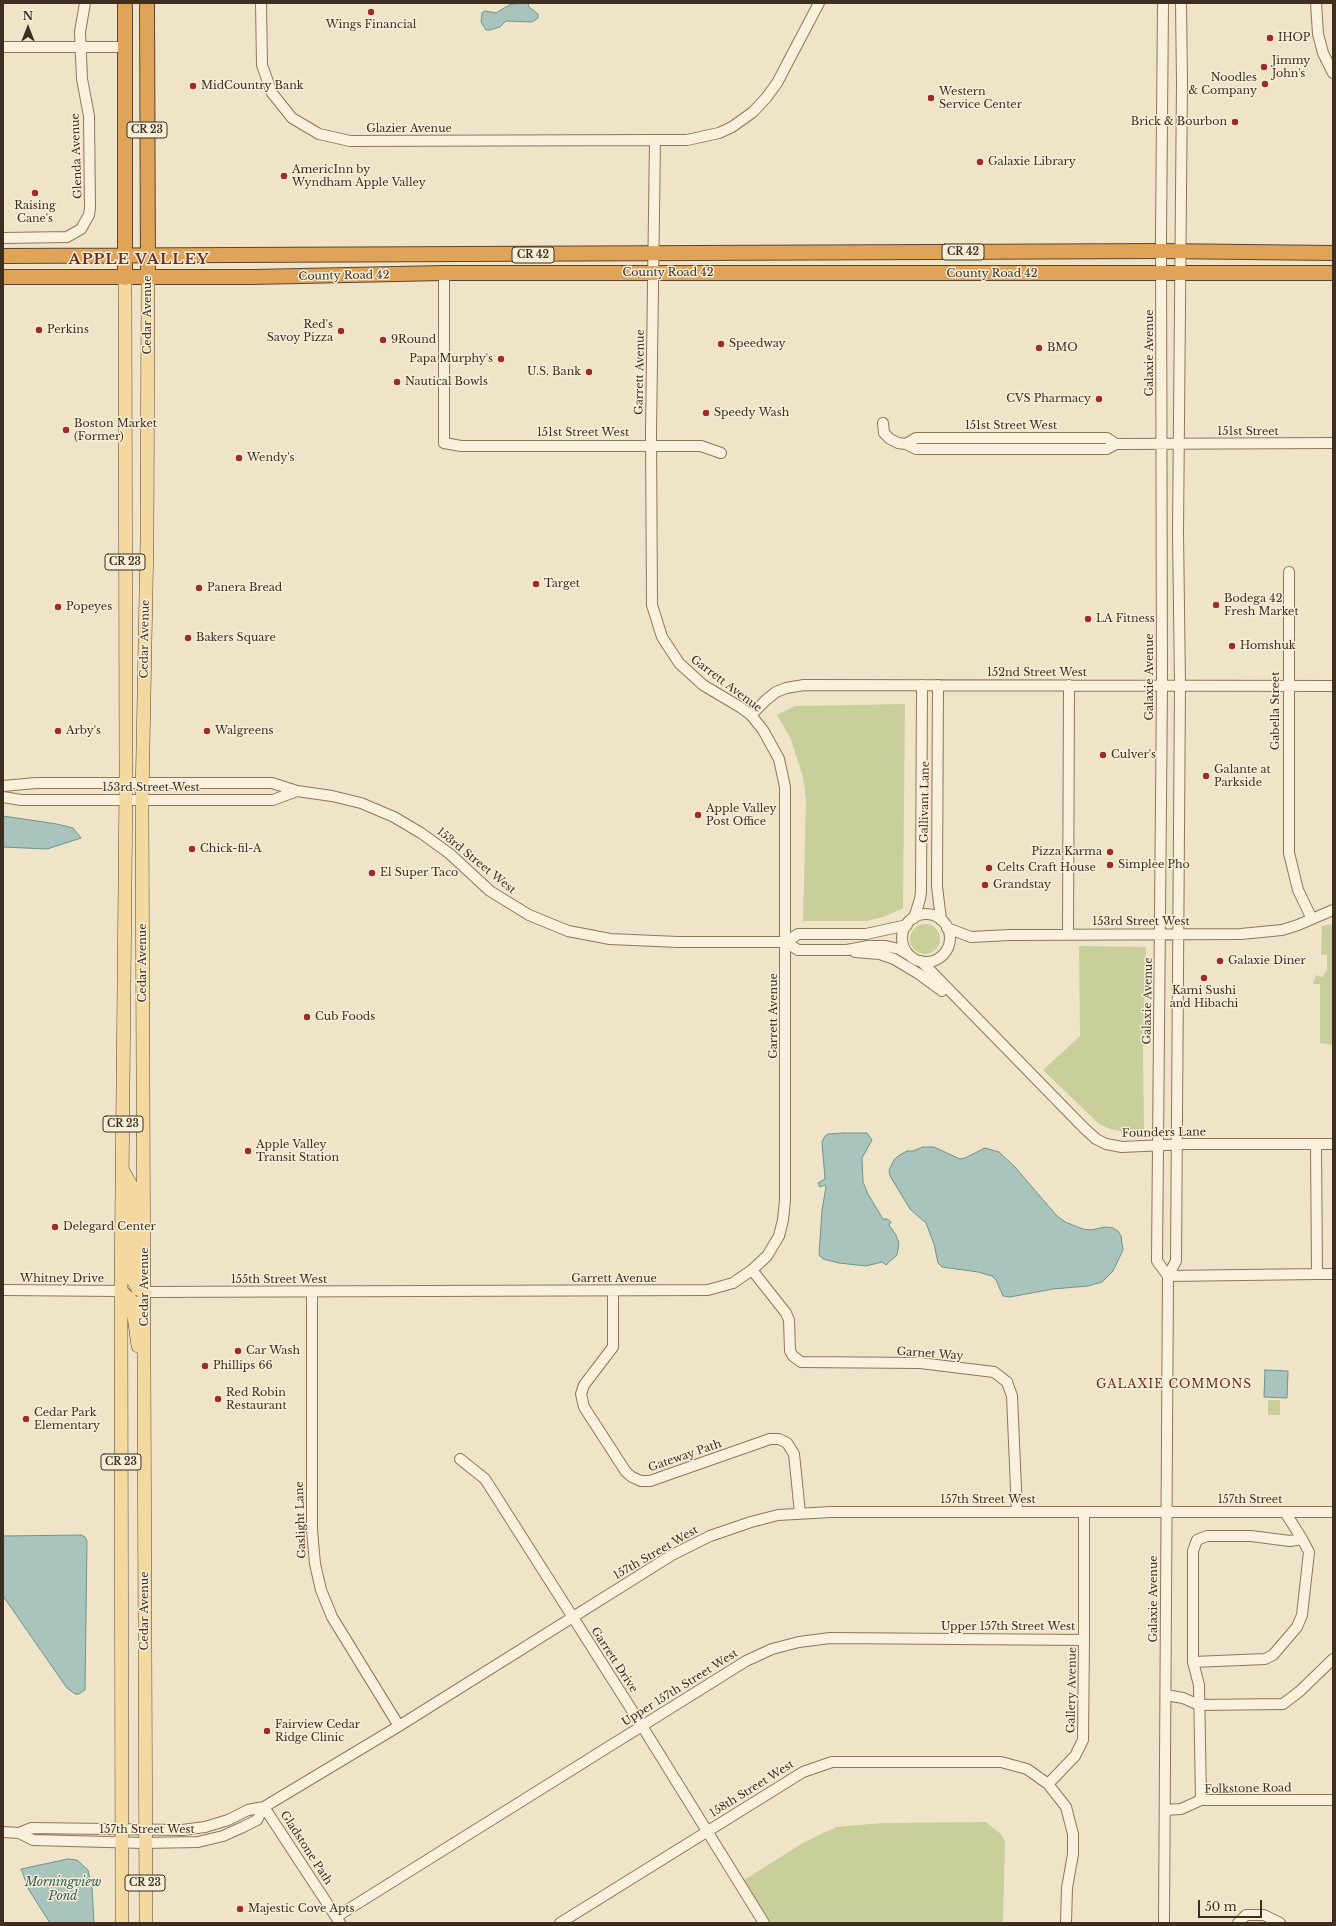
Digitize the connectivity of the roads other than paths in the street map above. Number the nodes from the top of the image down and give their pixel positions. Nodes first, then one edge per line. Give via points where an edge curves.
1 (85, 3) edge
2 (125, 3) edge
3 (147, 3) edge
4 (261, 3) edge
5 (819, 3) edge
6 (1163, 3) edge
7 (1181, 3) edge
8 (1316, 3) edge
9 (3, 47) edge
10 (125, 47) junction
11 (80, 48) junction
12 (1333, 73) edge
13 (655, 140) junction
14 (3, 238) edge
15 (1161, 251) junction
16 (1181, 252) junction
17 (1333, 253) edge
18 (653, 254) junction
19 (3, 256) edge
20 (125, 256) junction
21 (148, 256) junction
22 (444, 273) junction
23 (654, 273) junction
24 (1333, 273) edge
25 (1162, 274) junction
26 (1181, 274) junction
27 (3, 277) edge
28 (125, 278) junction
29 (148, 278) junction
30 (883, 423) dead end
31 (1162, 444) junction
32 (1178, 444) junction
33 (1333, 444) edge
34 (651, 446) junction
35 (721, 453) dead end
36 (1289, 572) dead end
37 (922, 685) junction
38 (938, 685) junction
39 (1069, 685) junction
40 (1162, 685) junction
41 (1180, 685) junction
42 (1288, 686) junction
43 (1333, 686) edge
44 (750, 715) junction
45 (126, 783) junction
46 (143, 783) junction
47 (3, 786) edge
48 (297, 791) junction
49 (3, 797) edge
50 (142, 799) junction
51 (126, 800) junction
52 (1333, 910) edge
53 (1312, 919) junction
54 (910, 921) junction
55 (944, 924) junction
56 (1068, 934) junction
57 (1160, 934) junction
58 (1178, 934) junction
59 (786, 942) junction
60 (847, 950) junction
61 (910, 956) junction
62 (921, 961) junction
63 (959, 1002) junction
64 (1177, 1144) junction
65 (1316, 1144) junction
66 (1333, 1144) edge
67 (1158, 1146) junction
68 (123, 1171) junction
69 (752, 1270) junction
70 (1317, 1274) junction
71 (1333, 1274) edge
72 (1168, 1276) junction
73 (3, 1290) edge
74 (121, 1291) junction
75 (412, 1291) joint
76 (613, 1291) junction
77 (145, 1292) junction
78 (312, 1292) junction
79 (145, 1391) junction
80 (460, 1459) dead end
81 (1017, 1512) junction
82 (1084, 1512) junction
83 (1166, 1512) junction
84 (1285, 1512) junction
85 (1333, 1512) edge
86 (800, 1513) junction
87 (1302, 1539) junction
88 (572, 1617) junction
89 (1084, 1640) junction
90 (1333, 1659) edge
91 (1192, 1662) junction
92 (1166, 1695) junction
93 (1199, 1705) junction
94 (399, 1726) junction
95 (642, 1726) junction
96 (1048, 1784) junction
97 (1201, 1800) junction
98 (1333, 1800) edge
99 (264, 1807) junction
100 (1165, 1810) junction
101 (122, 1829) junction
102 (145, 1829) junction
103 (707, 1831) junction
104 (3, 1832) edge
105 (19, 1833) junction
106 (122, 1843) junction
107 (144, 1844) junction
108 (338, 1920) edge
109 (122, 1923) edge
110 (146, 1923) edge
111 (560, 1923) edge
112 (764, 1923) edge
113 (1066, 1923) edge
114 (1164, 1923) edge
115 (1238, 1923) edge
116 (1280, 1923) edge

1 - 11 street, Glenda Avenue
2 - 10 highway, Cedar Avenue / CR 23
3 - 21 highway, Cedar Avenue / CR 23
4 - 13 street, Glazier Avenue via 262,65 272,93 292,118 319,134 350,141
5 - 13 street via 777,83 753,112 732,127 710,136 687,140
6 - 15 street, Galaxie Avenue
7 - 16 street, Galaxie Avenue
8 - 12 street via 1316,25 1320,44
9 - 11 street
10 - 11 street
10 - 20 highway, Cedar Avenue / CR 23
11 - 14 street, Glenda Avenue via 82,79 89,116 90,208 86,222 74,234 60,238
13 - 18 street, Garrett Avenue
15 - 16 highway, County Road 42 / CR 42
15 - 18 highway, County Road 42 / CR 42
15 - 25 street, Galaxie Avenue
16 - 17 highway, County Road 42 / CR 42
16 - 26 street, Galaxie Avenue
18 - 21 highway, County Road 42 / CR 42
18 - 23 street, Garrett Avenue
19 - 20 highway, County Road 42 / CR 42
20 - 21 highway, County Road 42 / CR 42
20 - 28 highway, Cedar Avenue / CR 23
21 - 29 highway, Cedar Avenue / CR 23
22 - 23 highway, County Road 42 / CR 42
22 - 29 highway, County Road 42 / CR 42
22 - 34 street, 151st Street West via 444,443 461,446
23 - 25 highway, County Road 42 / CR 42
23 - 34 street, Garrett Avenue
24 - 26 highway, County Road 42 / CR 42
25 - 26 highway, County Road 42 / CR 42
25 - 31 street, Galaxie Avenue
26 - 32 street, Galaxie Avenue
27 - 28 highway, County Road 42 / CR 42
28 - 29 highway, County Road 42 / CR 42
28 - 45 main road, Cedar Avenue / CR 23
29 - 46 main road, Cedar Avenue / CR 23
30 - 31 street, 151st Street West via 884,433 890,439 906,444 916,438 1107,438 1116,444
31 - 32 street, 151st Street
31 - 40 street, Galaxie Avenue
32 - 33 street, 151st Street
32 - 41 street, Galaxie Avenue
34 - 35 street, 151st Street West via 701,446
34 - 44 street, Garrett Avenue via 651,596 658,627 667,647 686,671
36 - 42 street, Gabella Street
37 - 38 street, 152nd Street West
37 - 44 street, 152nd Street West via 792,686 771,695
37 - 54 street, Gallivant Lane via 921,892
38 - 39 street, 152nd Street West
38 - 55 street, Gallivant Lane via 937,880
39 - 40 street, 152nd Street West
39 - 56 street
40 - 41 street, 152nd Street West
40 - 57 street, Galaxie Avenue
41 - 42 street, 152nd Street West
41 - 58 street, Galaxie Avenue
42 - 43 street, 152nd Street West
42 - 53 street, Gabella Street via 1289,853 1298,890
44 - 59 street, Garrett Avenue via 771,743 784,779
45 - 46 street, 153rd Street West
45 - 47 street, 153rd Street West via 21,783
45 - 51 main road, Cedar Avenue / CR 23
46 - 48 street, 153rd Street West via 272,783
46 - 50 main road, Cedar Avenue / CR 23
48 - 50 street, 153rd Street West via 273,800
48 - 59 street, 153rd Street West via 362,804 394,817 435,842 474,878 509,904 568,931 636,942
49 - 51 street, 153rd Street West via 21,800
50 - 51 street, 153rd Street West
50 - 77 main road, Cedar Avenue / CR 23
51 - 68 main road, Cedar Avenue / CR 23
52 - 53 street, 153rd Street West
53 - 58 street, 153rd Street West via 1269,932
54 - 55 street via 928,914
54 - 59 street, 153rd Street West via 866,934 798,934
54 - 61 street via 902,937
55 - 56 street, 153rd Street West via 971,937
55 - 62 street via 950,935 947,950 936,960
56 - 57 street, 153rd Street West
57 - 58 street, 153rd Street West
57 - 67 street, Galaxie Avenue
58 - 64 street, Galaxie Avenue
59 - 60 street, 153rd Street West via 798,950
59 - 69 street, Garrett Avenue via 784,1211 779,1236 767,1256
60 - 61 street, 153rd Street West via 886,946 899,949
60 - 63 street, Founders Lane via 880,954 894,959
61 - 62 street
62 - 63 street, Founders Lane
63 - 67 street, Founders Lane via 1096,1139 1122,1147
64 - 65 street, Founders Lane
64 - 67 street, Founders Lane
64 - 72 street, Galaxie Avenue via 1176,1261
65 - 66 street, Founders Lane
65 - 70 street
67 - 72 street, Galaxie Avenue via 1157,1261
68 - 74 main road, Cedar Avenue / CR 23
68 - 77 main road via 132,1187 131,1244 134,1282 138,1289
69 - 76 street, Garrett Avenue via 733,1283 708,1290
69 - 81 street, Garnet Way via 786,1313 790,1352 801,1362 920,1363 994,1372 1007,1382 1012,1396
70 - 71 street
70 - 72 street
72 - 83 street, Galaxie Avenue
73 - 74 street, Whitney Drive
74 - 79 main road via 132,1301
74 - 101 main road, Cedar Avenue / CR 23
75 - 76 street, Garrett Avenue
75 - 78 street, 155th Street West
76 - 86 street, Gateway Path via 613,1347 584,1385 581,1394 584,1407 626,1472 641,1481 650,1481 770,1439 779,1439 787,1443 794,1454
77 - 78 street, 155th Street West
77 - 79 main road, Cedar Avenue / CR 23
78 - 94 street, Gaslight Lane via 314,1564 332,1617
79 - 102 main road, Cedar Avenue / CR 23
80 - 88 street, Garrett Drive via 485,1479
81 - 82 street, 157th Street West
81 - 86 street, 157th Street West
82 - 83 street, 157th Street West
82 - 89 street, Gallery Avenue
83 - 84 street, 157th Street
83 - 92 street, Galaxie Avenue
84 - 85 street, 157th Street
84 - 87 street
86 - 88 street, 157th Street West via 778,1515 751,1522 699,1541
87 - 91 street via 1308,1552 1302,1615 1297,1627 1272,1655 1265,1659
87 - 91 street via 1290,1541 1251,1536 1207,1536 1197,1540 1193,1551
88 - 94 street, 157th Street West
88 - 95 street, Garrett Drive
89 - 95 street, Upper 157th Street West via 830,1638 798,1642 746,1661
89 - 96 street, Gallery Avenue via 1083,1740 1075,1756
90 - 93 street via 1283,1704
91 - 93 street via 1199,1685
92 - 93 street
92 - 100 street, Galaxie Avenue
93 - 97 street
94 - 99 street, 157th Street West
95 - 103 street, Garrett Drive
95 - 108 street, Upper 157th Street West
96 - 103 street, 158th Street West via 1027,1769 1001,1762 832,1762 803,1772
96 - 113 street, 158th Street West via 1066,1807 1073,1834 1073,1854 1066,1888
97 - 98 street, Folkstone Road
97 - 100 street, Folkstone Road via 1181,1809
99 - 102 street, 157th Street West via 248,1810 205,1827 182,1830
99 - 107 street, 157th Street West via 257,1820 211,1840
99 - 108 street, Gladstone Path
100 - 114 street, Galaxie Avenue
101 - 102 street, 157th Street West
101 - 105 street, 157th Street West via 31,1828
101 - 106 main road, Cedar Avenue / CR 23
102 - 107 main road, Cedar Avenue / CR 23
103 - 111 street, 158th Street West
103 - 112 street, Garrett Drive
104 - 105 street, 157th Street West
105 - 106 street, 157th Street West via 33,1840
106 - 107 street, 157th Street West
106 - 109 main road, Cedar Avenue / CR 23
107 - 110 main road, Cedar Avenue / CR 23
115 - 116 street via 1246,1915 1264,1915

